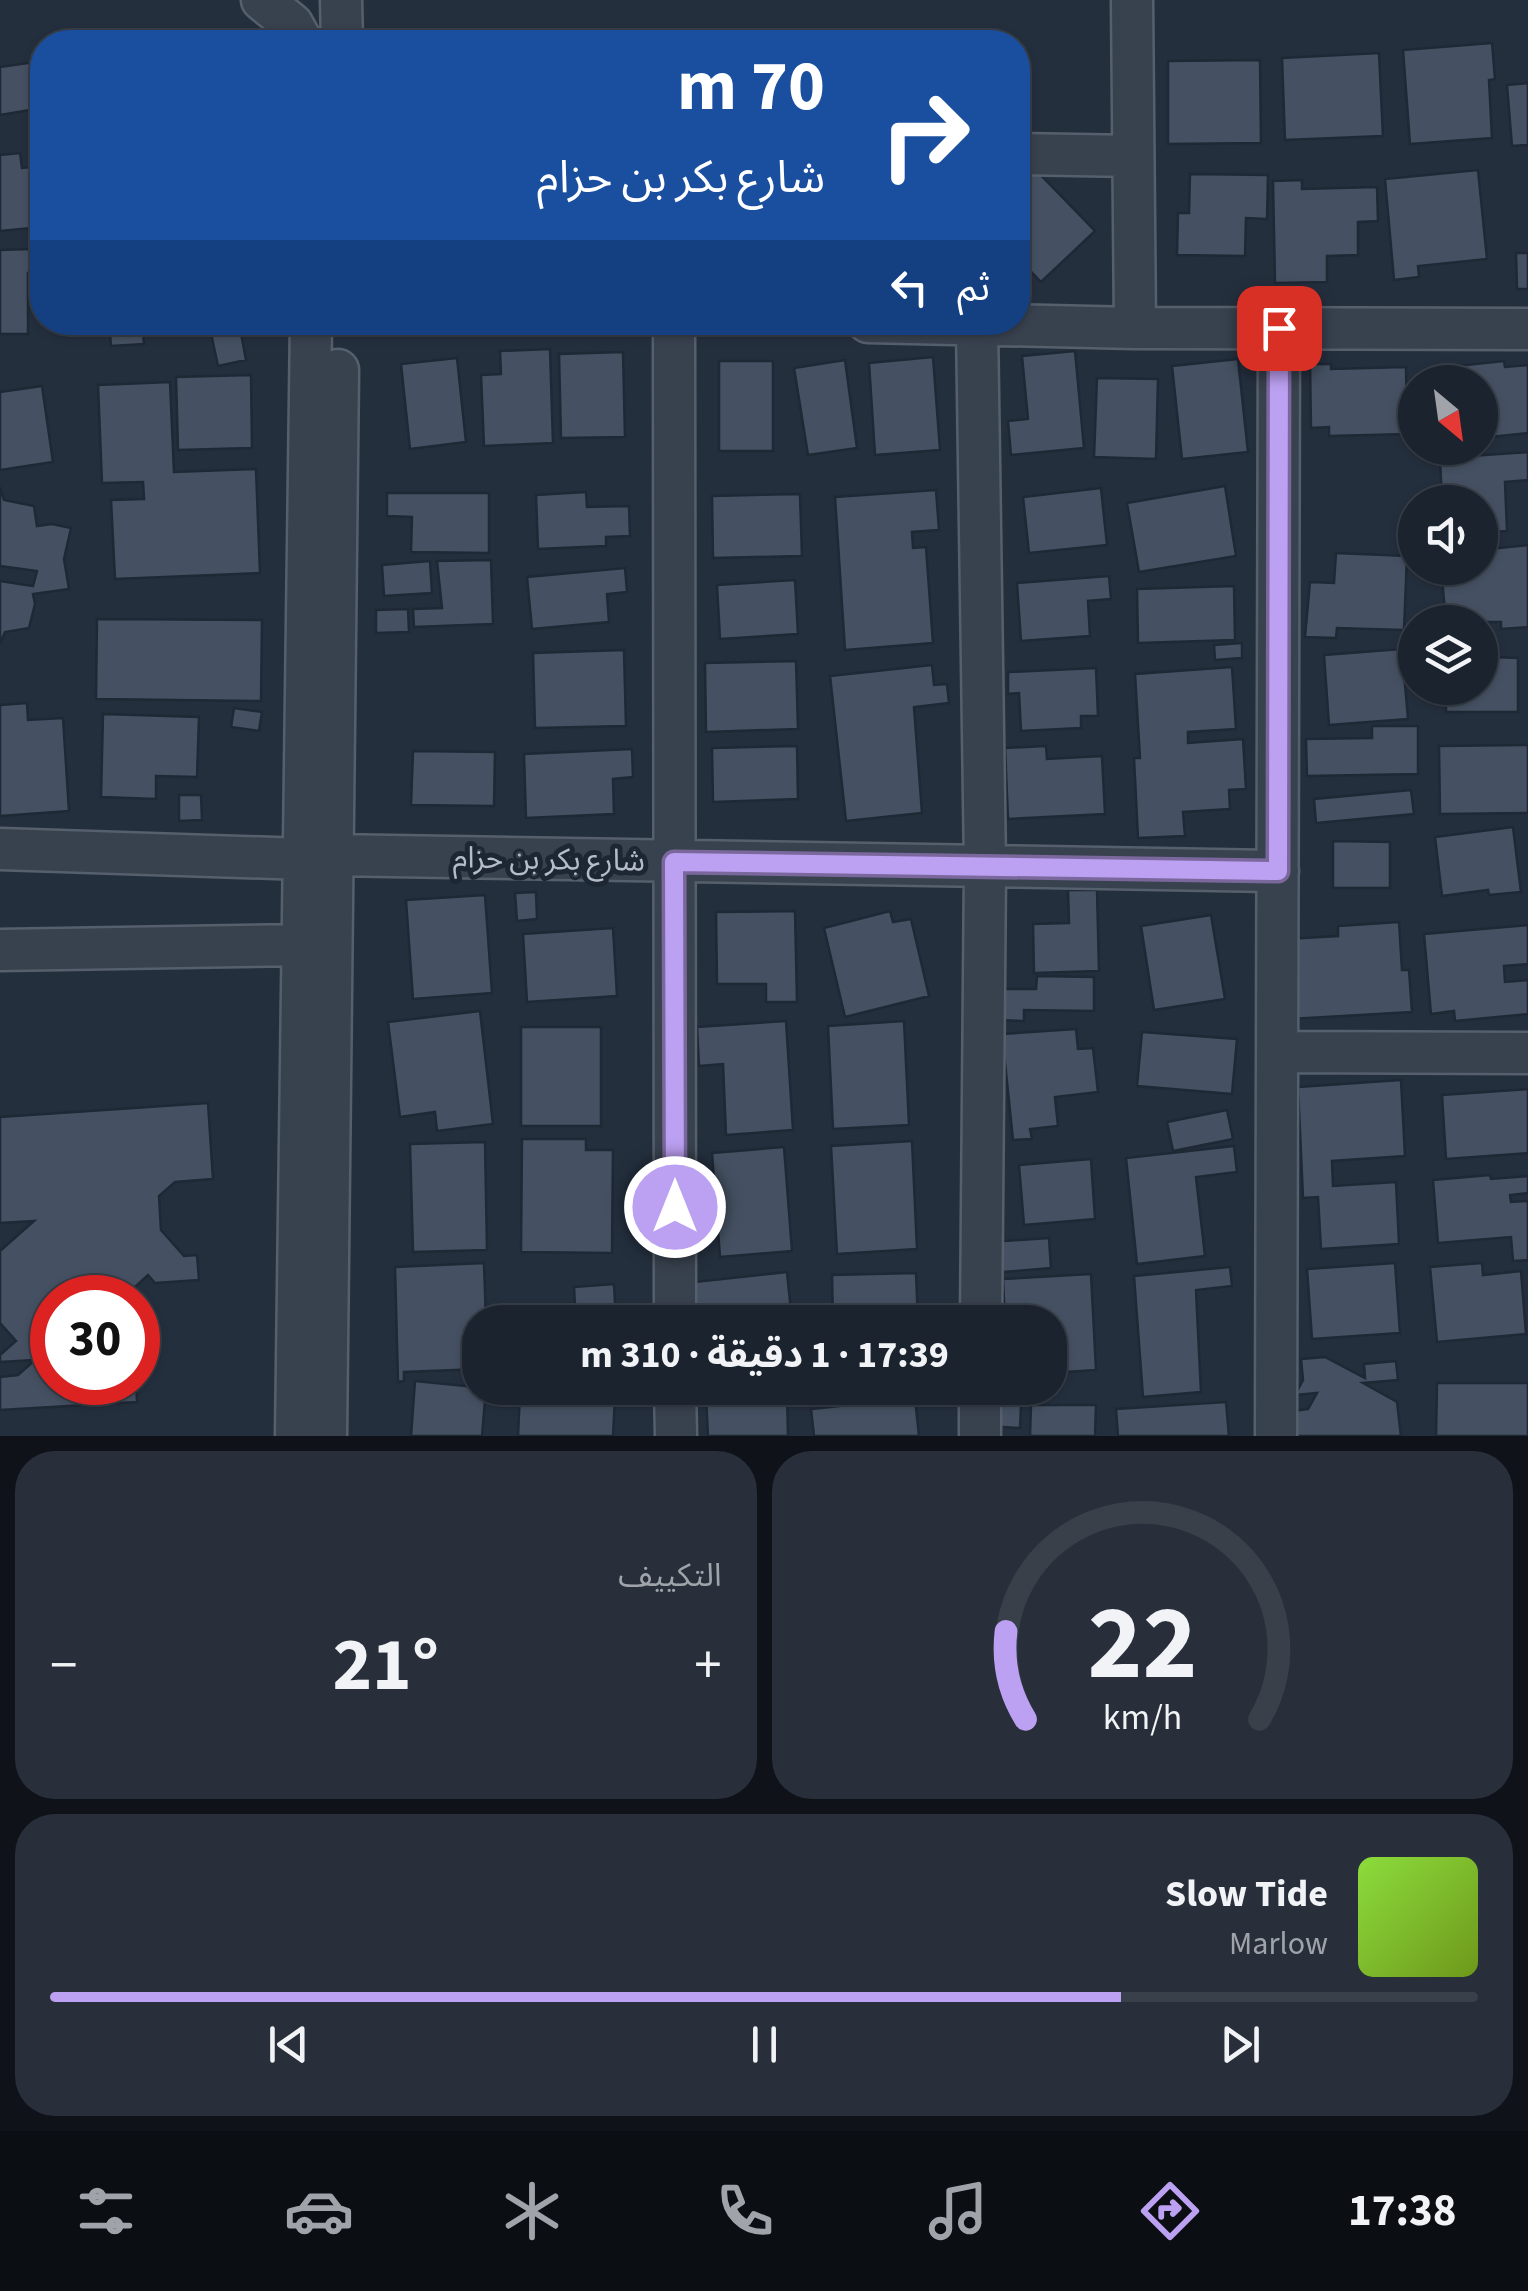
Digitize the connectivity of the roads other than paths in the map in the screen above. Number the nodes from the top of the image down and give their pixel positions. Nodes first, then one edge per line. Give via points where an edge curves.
1 (262, 0) edge
2 (341, 0) edge
3 (1132, 0) edge
4 (295, 30) edge
5 (342, 30) edge
6 (1030, 154) edge
7 (1133, 156) junction
8 (1030, 325) edge
9 (1135, 328) junction
10 (1279, 328) junction
11 (1528, 329) edge
12 (310, 335) edge
13 (338, 335) edge
14 (674, 335) edge
15 (977, 335) edge
16 (0, 849) edge
17 (318, 857) junction
18 (674, 862) junction
19 (985, 866) junction
20 (1278, 871) junction
21 (302, 945) junction
22 (0, 950) edge
23 (1278, 1052) junction
24 (1528, 1053) edge
25 (675, 1305) edge
26 (981, 1305) edge
27 (676, 1405) edge
28 (980, 1405) edge
29 (296, 1436) edge
30 (326, 1436) edge
31 (676, 1436) edge
32 (980, 1436) edge
33 (1276, 1436) edge

1 - 4 street
2 - 5 street
3 - 7 street
6 - 7 street
7 - 9 street
8 - 9 street
9 - 10 street
10 - 11 street
10 - 20 street
12 - 17 street
13 - 17 street
14 - 18 street
15 - 19 street
16 - 17 street, شارع بكر بن حزام
17 - 18 street, شارع بكر بن حزام
17 - 21 street
17 - 30 street
18 - 19 street, شارع بكر بن حزام
18 - 25 street
19 - 20 street, شارع بكر بن حزام
19 - 26 street
20 - 23 street
21 - 22 street
21 - 29 street
23 - 24 street
23 - 33 street
27 - 31 street
28 - 32 street

